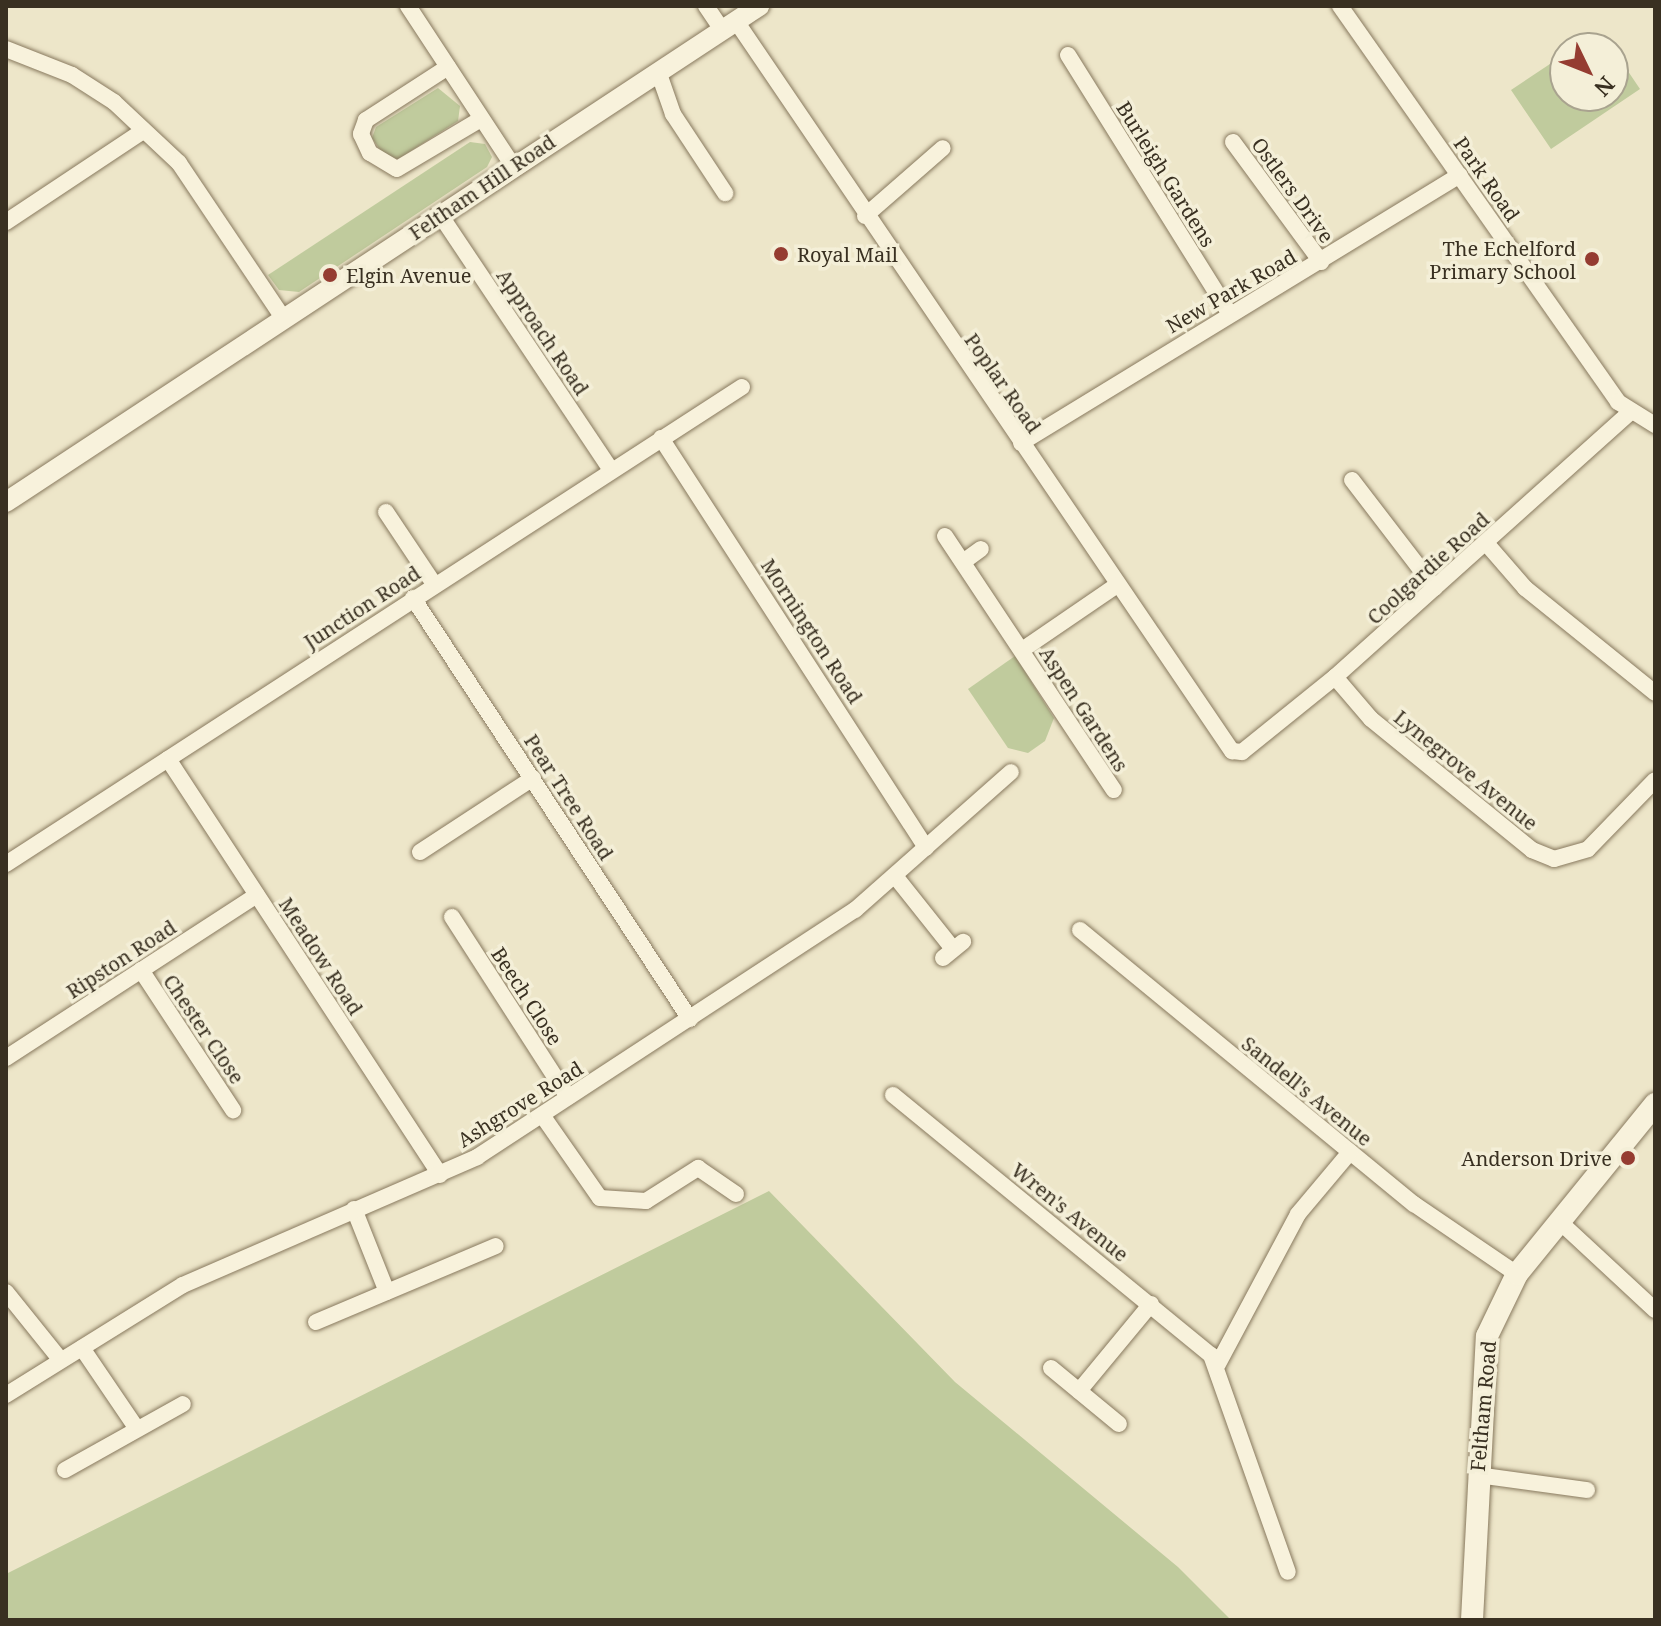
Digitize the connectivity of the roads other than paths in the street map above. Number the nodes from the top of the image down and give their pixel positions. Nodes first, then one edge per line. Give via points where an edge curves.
1 (408, 6) edge
2 (706, 6) edge
3 (759, 6) edge
4 (1340, 6) edge
5 (729, 25) junction
6 (6, 49) edge
7 (1068, 55) dead end
8 (448, 67) junction
9 (658, 71) junction
10 (481, 119) junction
11 (143, 131) junction
12 (1233, 142) dead end
13 (943, 148) dead end
14 (511, 163) junction
15 (1460, 175) junction
16 (725, 193) dead end
17 (441, 216) junction
18 (865, 216) junction
19 (6, 222) edge
20 (1321, 262) junction
21 (1230, 314) junction
22 (284, 319) junction
23 (742, 387) dead end
24 (1631, 411) junction
25 (1655, 425) edge
26 (661, 438) junction
27 (1021, 443) junction
28 (611, 470) junction
29 (1352, 480) dead end
30 (6, 502) edge
31 (386, 512) dead end
32 (945, 536) dead end
33 (1486, 543) junction
34 (981, 549) dead end
35 (963, 562) junction
36 (434, 584) junction
37 (1117, 585) junction
38 (1435, 588) junction
39 (413, 598) junction
40 (1022, 650) junction
41 (1335, 677) junction
42 (1655, 693) edge
43 (1247, 749) joint
44 (168, 759) junction
45 (1011, 772) dead end
46 (533, 778) junction
47 (1655, 780) edge
48 (1114, 790) dead end
49 (926, 848) junction
50 (420, 852) dead end
51 (6, 864) edge
52 (895, 876) junction
53 (257, 895) junction
54 (452, 917) dead end
55 (1080, 930) dead end
56 (953, 950) dead end
57 (141, 970) junction
58 (690, 1019) junction
59 (6, 1058) edge
60 (893, 1095) dead end
61 (568, 1097) junction
62 (1655, 1104) edge
63 (233, 1110) dead end
64 (542, 1115) junction
65 (1350, 1152) junction
66 (440, 1175) junction
67 (736, 1194) dead end
68 (354, 1209) junction
69 (1559, 1221) junction
70 (496, 1246) dead end
71 (1517, 1274) junction
72 (6, 1292) edge
73 (387, 1292) junction
74 (1151, 1304) junction
75 (1655, 1310) edge
76 (316, 1322) dead end
77 (82, 1348) junction
78 (59, 1358) junction
79 (1218, 1364) junction
80 (1051, 1368) dead end
81 (1079, 1391) junction
82 (6, 1395) edge
83 (183, 1404) dead end
84 (1119, 1424) dead end
85 (135, 1426) junction
86 (65, 1470) dead end
87 (1477, 1475) junction
88 (1587, 1490) dead end
89 (1288, 1572) dead end
90 (1472, 1620) edge

1 - 8 street
2 - 5 street, Poplar Road
3 - 5 street, Feltham Hill Road
4 - 15 street, Park Road
5 - 9 street, Feltham Hill Road
5 - 18 street, Poplar Road
6 - 11 street via 72,75
7 - 21 street, Burleigh Gardens
8 - 10 street
8 - 10 street via 366,120 361,134 370,153 397,169
9 - 14 street, Feltham Hill Road
9 - 16 street via 673,114
10 - 14 street
11 - 19 street
11 - 22 street via 179,163
12 - 20 street, Ostlers Drive
13 - 18 street
14 - 17 street, Feltham Hill Road
15 - 20 street, New Park Road
15 - 24 street, Park Road
17 - 22 street, Feltham Hill Road
17 - 28 street, Approach Road
18 - 27 street, Poplar Road
20 - 21 street, New Park Road
21 - 27 street, New Park Road
22 - 30 street, Feltham Hill Road
23 - 26 street, Junction Road
24 - 25 street
24 - 33 street, Coolgardie Road
26 - 28 street, Junction Road
26 - 49 street, Mornington Road
27 - 37 street, Poplar Road
28 - 36 street, Junction Road
29 - 38 street
31 - 36 street
32 - 35 street, Aspen Gardens
33 - 38 street, Coolgardie Road
33 - 42 street via 1525,588
34 - 35 street
35 - 40 street, Aspen Gardens
36 - 39 street, Junction Road
37 - 40 street, Aspen Gardens
37 - 43 street, Poplar Road via 1227,748
38 - 41 street, Coolgardie Road
39 - 44 street, Junction Road
39 - 46 street, Pear Tree Road
40 - 48 street, Aspen Gardens
41 - 43 street, Coolgardie Road
41 - 47 street, Lynegrove Avenue via 1371,719 1532,850 1554,859 1588,849
44 - 51 street, Junction Road
44 - 53 street, Meadow Road
45 - 49 street, Ashgrove Road
46 - 50 street
46 - 58 street, Pear Tree Road
49 - 52 street, Ashgrove Road
52 - 56 street
52 - 58 street, Ashgrove Road
53 - 57 street, Ripston Road
53 - 66 street, Meadow Road
54 - 61 street, Beech Close
55 - 65 street, Sandell's Avenue
57 - 59 street, Ripston Road
57 - 63 street, Chester Close
58 - 61 street, Ashgrove Road
60 - 74 street, Wren's Avenue
61 - 64 street, Ashgrove Road
62 - 69 main road, Feltham Road
64 - 66 street, Ashgrove Road
64 - 67 street via 600,1198 646,1201 698,1168
65 - 71 street, Sandell's Avenue
65 - 79 street via 1298,1214
66 - 68 street, Ashgrove Road
68 - 73 street
68 - 77 street, Ashgrove Road via 183,1285
69 - 71 main road, Feltham Road
69 - 75 street
70 - 73 street
71 - 87 main road, Feltham Road via 1487,1336
72 - 78 street
73 - 76 street
74 - 79 street, Wren's Avenue
74 - 81 street
77 - 78 street, Ashgrove Road
77 - 85 street
78 - 82 street, Ashgrove Road
79 - 89 street, Wren's Avenue
80 - 81 street
81 - 84 street
83 - 85 street
85 - 86 street
87 - 88 street
87 - 90 main road, Feltham Road

